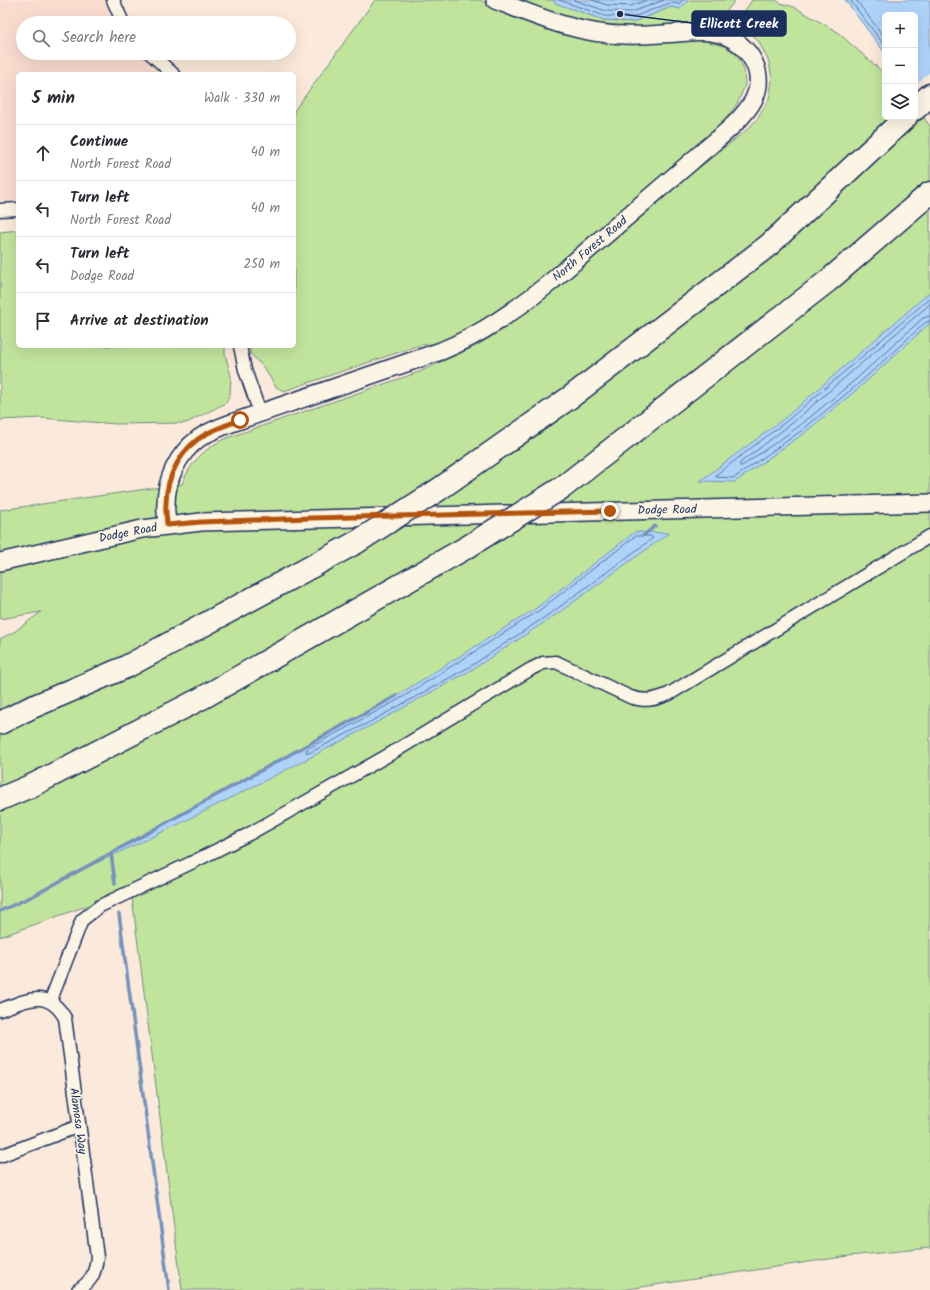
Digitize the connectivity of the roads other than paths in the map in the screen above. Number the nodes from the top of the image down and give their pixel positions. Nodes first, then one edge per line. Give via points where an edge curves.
1 (113, 0) edge
2 (494, 0) edge
3 (120, 16) edge
4 (158, 60) edge
5 (171, 72) edge
6 (930, 95) edge
7 (918, 106) edge
8 (903, 120) edge
9 (930, 193) edge
10 (16, 209) edge
11 (0, 210) edge
12 (240, 348) edge
13 (260, 413) junction
14 (930, 503) edge
15 (167, 525) junction
16 (930, 536) edge
17 (0, 562) edge
18 (30, 708) junction
19 (0, 716) edge
20 (0, 723) edge
21 (0, 799) edge
22 (50, 1002) junction
23 (0, 1010) edge
24 (79, 1126) junction
25 (0, 1156) edge
26 (78, 1290) edge

1 - 3 street
2 - 13 street, North Forest Road via 557,22 604,34 715,32 728,36 744,47 754,64 758,80 755,97 741,116 714,142 527,302 499,322 441,351
4 - 5 street
6 - 7 highway
8 - 18 highway, bridge via 769,245 572,396 438,490 358,542 126,667
9 - 21 highway, bridge via 829,280 563,487 469,546 204,697 33,785
10 - 11 street
12 - 13 street
13 - 15 street, North Forest Road via 210,432 188,448 175,467 168,484 165,505
14 - 15 street, Dodge Road via 303,518
15 - 17 street, Dodge Road
16 - 22 street via 669,694 655,700 630,697 556,662 543,663 531,669 392,753 249,834 100,906 82,920
18 - 19 highway
18 - 20 highway
22 - 23 street via 26,1000
22 - 24 street, Alamosa Way via 59,1008 65,1018
24 - 25 street
24 - 26 street, Alamosa Way via 97,1257 95,1272 87,1285

